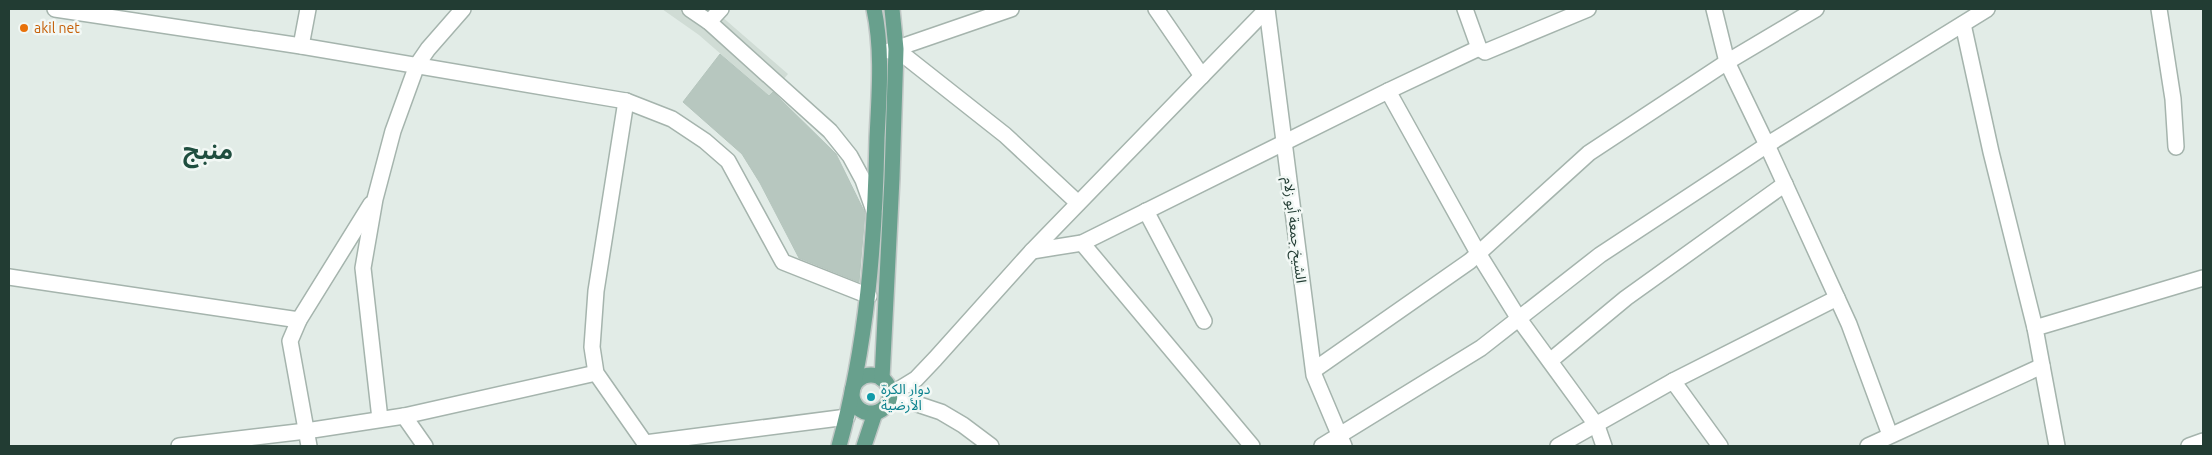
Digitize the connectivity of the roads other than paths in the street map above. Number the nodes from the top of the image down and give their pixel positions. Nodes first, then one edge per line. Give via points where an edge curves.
1 (55, 9) edge
2 (308, 9) edge
3 (463, 9) edge
4 (690, 9) edge
5 (721, 9) edge
6 (874, 9) edge
7 (892, 9) edge
8 (1011, 9) edge
9 (1156, 9) edge
10 (1267, 9) edge
11 (1465, 9) edge
12 (1588, 9) edge
13 (1714, 9) edge
14 (1816, 9) edge
15 (1987, 9) edge
16 (2159, 9) edge
17 (148, 16) edge
18 (709, 22) junction
19 (1963, 24) junction
20 (301, 46) junction
21 (1479, 48) junction
22 (896, 49) junction
23 (880, 54) junction
24 (1726, 62) junction
25 (417, 65) junction
26 (1202, 76) junction
27 (1388, 91) junction
28 (626, 101) junction
29 (1284, 142) junction
30 (1768, 145) junction
31 (2176, 147) dead end
32 (1786, 184) junction
33 (375, 199) junction
34 (1078, 204) junction
35 (1146, 211) junction
36 (875, 215) junction
37 (1082, 243) junction
38 (1032, 251) junction
39 (1478, 253) junction
40 (9, 277) edge
41 (2203, 278) edge
42 (869, 296) junction
43 (1838, 298) junction
44 (1518, 319) junction
45 (299, 320) junction
46 (1204, 321) dead end
47 (2035, 328) junction
48 (1550, 362) junction
49 (2042, 366) junction
50 (1314, 370) junction
51 (596, 373) junction
52 (882, 379) junction
53 (1673, 381) junction
54 (853, 390) junction
55 (890, 395) junction
56 (875, 413) junction
57 (404, 416) junction
58 (847, 417) junction
59 (380, 419) junction
60 (1597, 426) junction
61 (1890, 435) junction
62 (308, 439) edge
63 (1342, 441) edge
64 (2203, 441) edge
65 (646, 445) edge
66 (179, 446) edge
67 (425, 446) edge
68 (839, 446) edge
69 (864, 446) edge
70 (991, 446) edge
71 (1252, 446) edge
72 (1322, 446) edge
73 (1558, 446) edge
74 (1604, 446) edge
75 (1720, 446) edge
76 (1868, 446) edge
77 (2057, 446) edge
78 (2189, 446) edge

1 - 17 street
2 - 20 street
3 - 25 street
4 - 18 street
5 - 18 street
6 - 23 main road
7 - 22 main road
8 - 22 street
9 - 26 street
10 - 26 street
10 - 29 street, الشيخ جمعة أبو زلام
11 - 21 street
12 - 21 street via 1485,52
13 - 24 street
14 - 24 street
15 - 19 street
16 - 31 street via 2173,99
17 - 20 street
18 - 36 street via 830,131 850,156 863,180
19 - 30 street
19 - 47 street
20 - 25 street
21 - 27 street
22 - 23 street
22 - 34 street via 1005,135
22 - 52 main road
23 - 36 main road
24 - 30 street
24 - 39 street via 1589,153
25 - 28 street
25 - 33 street via 393,131
26 - 34 street
27 - 29 street
27 - 39 street
28 - 42 street via 672,119 728,161 783,262
28 - 51 street via 596,291 592,347
29 - 35 street
29 - 50 street, الشيخ جمعة أبو زلام
30 - 32 street
30 - 44 street via 1600,255
32 - 43 street
32 - 48 street via 1626,298
33 - 45 street
33 - 59 street via 363,268
34 - 38 street
35 - 37 street
35 - 46 street
36 - 42 main road
37 - 38 street
37 - 71 street
38 - 55 street via 916,379
39 - 44 street
39 - 50 street
40 - 45 street
41 - 47 street
42 - 54 main road
43 - 53 street
43 - 61 street
44 - 48 street
44 - 63 street via 1481,348
45 - 62 street via 290,341
47 - 49 street
48 - 60 street
49 - 61 street
49 - 77 street
50 - 63 street, الشيخ جمعة أبو زلام
51 - 57 street
51 - 65 street
52 - 54 main road via 865,376
52 - 55 main road
53 - 60 street
53 - 75 street
54 - 56 main road via 852,396 858,407
54 - 58 main road
55 - 56 main road via 885,407
55 - 70 street via 941,412
56 - 69 main road
57 - 59 street
57 - 67 street
58 - 65 street
58 - 68 main road
59 - 62 street
60 - 73 street
60 - 74 street
61 - 76 street
62 - 66 street
63 - 72 street
64 - 78 street

